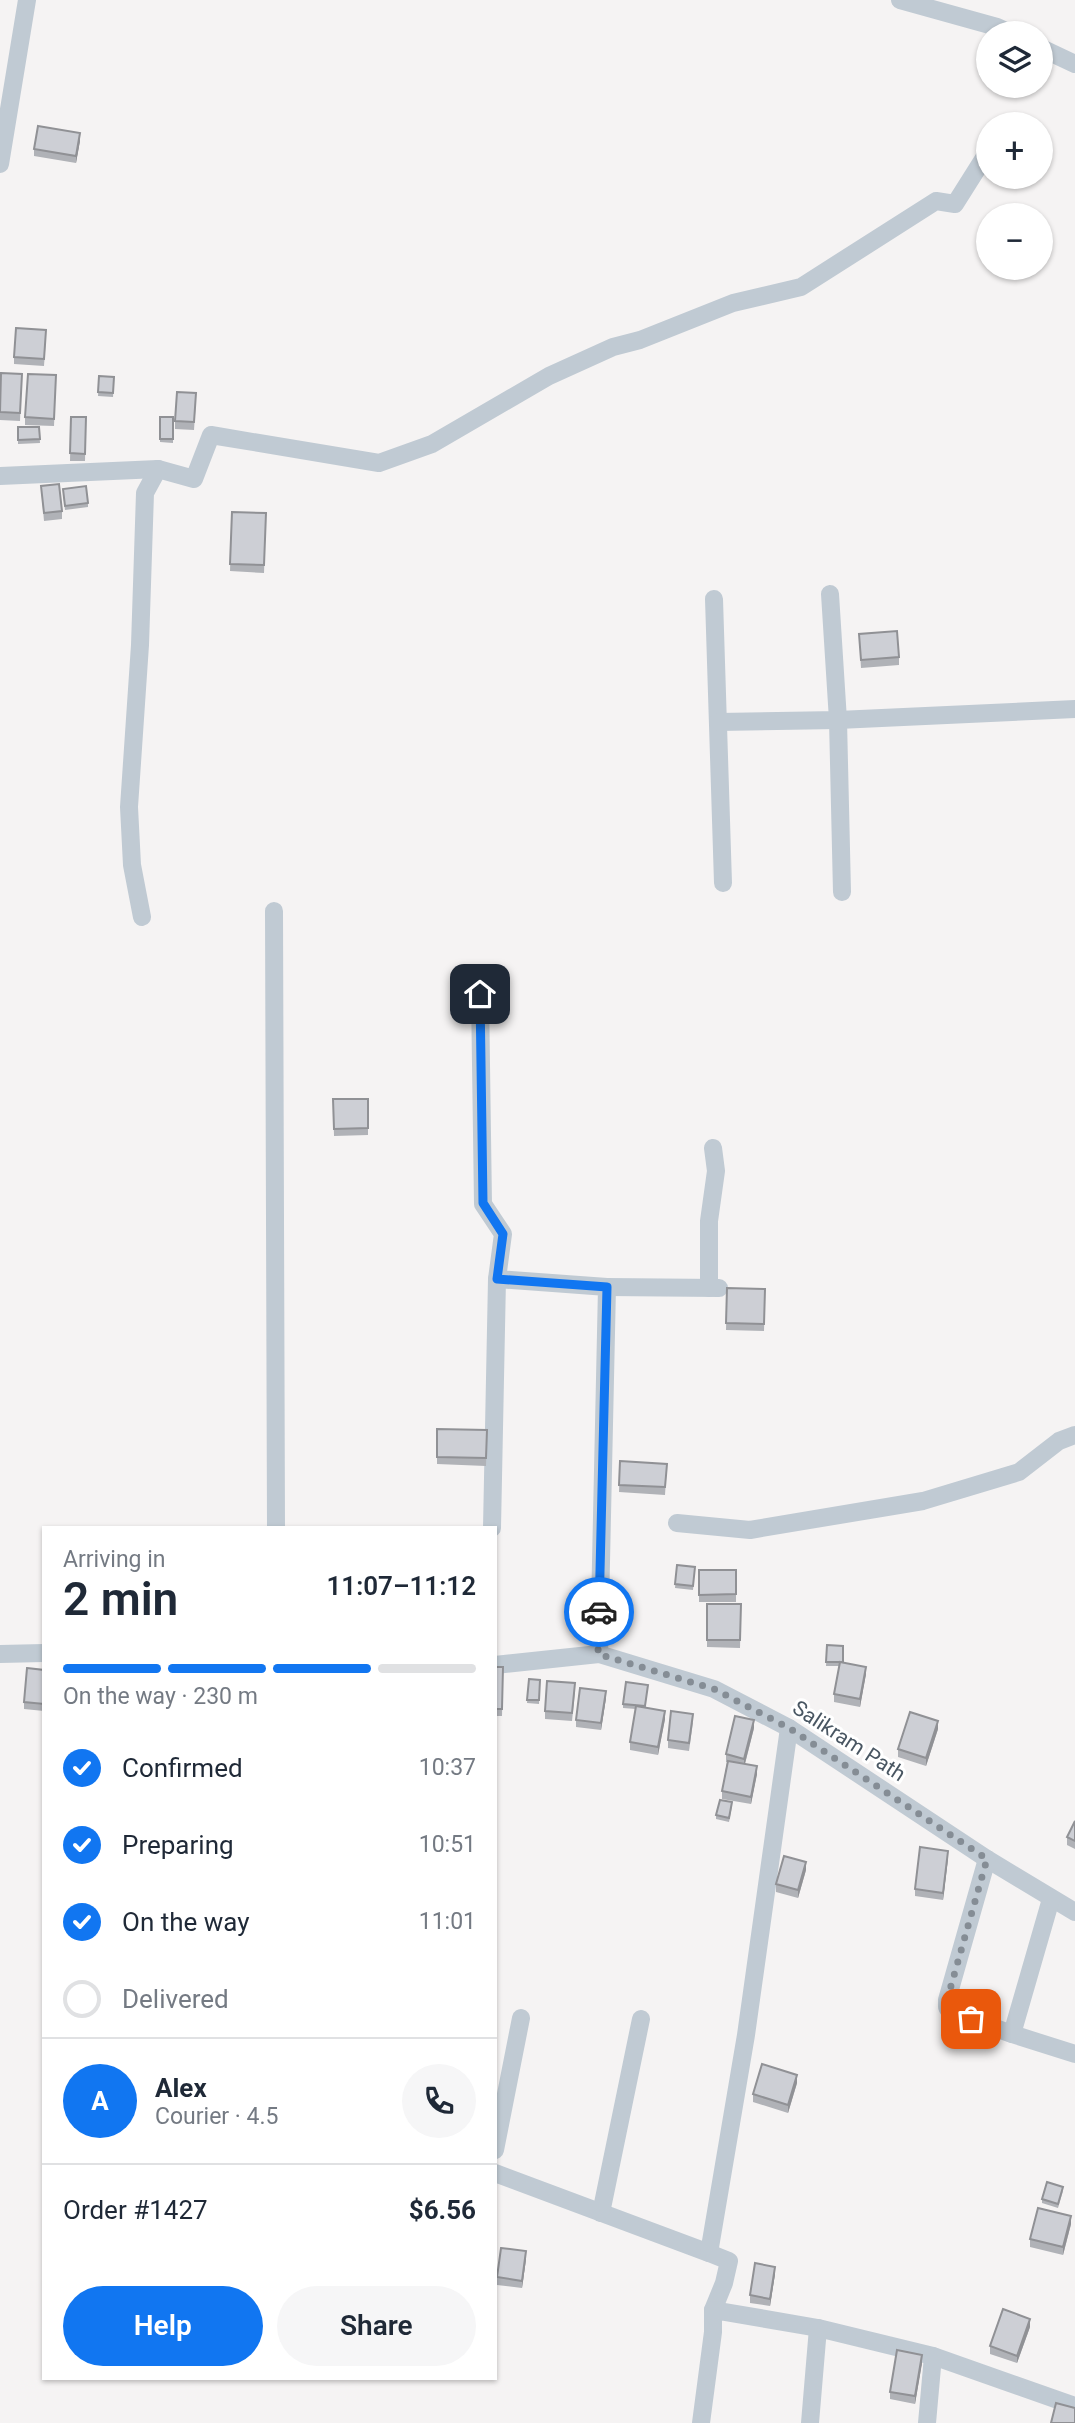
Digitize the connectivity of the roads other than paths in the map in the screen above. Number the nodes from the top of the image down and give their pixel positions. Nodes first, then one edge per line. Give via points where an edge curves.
1 (27, 0) edge
2 (900, 0) edge
3 (976, 21) edge
4 (1053, 54) edge
5 (1075, 64) edge
6 (0, 164) edge
7 (976, 171) edge
8 (158, 470) junction
9 (0, 476) edge
10 (830, 594) dead end
11 (714, 599) dead end
12 (1075, 709) edge
13 (838, 720) junction
14 (718, 722) junction
15 (723, 883) dead end
16 (842, 892) dead end
17 (274, 911) dead end
18 (142, 917) dead end
19 (480, 994) dead end
20 (713, 1148) dead end
21 (497, 1279) junction
22 (607, 1287) junction
23 (1075, 1435) edge
24 (677, 1523) dead end
25 (276, 1526) edge
26 (492, 1526) edge
27 (42, 1653) edge
28 (0, 1654) edge
29 (598, 1654) junction
30 (497, 1665) edge
31 (789, 1728) junction
32 (987, 1859) junction
33 (1051, 1899) junction
34 (1075, 1912) edge
35 (521, 2018) dead end
36 (640, 2019) dead end
37 (1012, 2034) junction
38 (1075, 2054) edge
39 (497, 2140) edge
40 (497, 2173) edge
41 (601, 2213) junction
42 (709, 2253) junction
43 (713, 2309) junction
44 (818, 2328) junction
45 (933, 2356) junction
46 (1075, 2406) edge
47 (701, 2423) edge
48 (810, 2423) edge
49 (927, 2423) edge

1 - 6 street
2 - 3 street
4 - 5 street
7 - 8 street via 955,204 936,201 802,287 733,303 612,347 549,376 432,444 379,463 211,435 194,479
8 - 9 street
8 - 18 street via 145,493 129,807 132,865
10 - 13 street
11 - 14 street
12 - 13 street
13 - 14 street
13 - 16 street
14 - 15 street
17 - 25 street
19 - 21 street via 483,1203 503,1234
20 - 22 street via 716,1171 709,1221 714,1288
21 - 22 street
21 - 26 street
22 - 29 street
23 - 24 street via 1059,1441 1019,1472 923,1501 750,1530
27 - 28 street
29 - 30 street, Salikram Path
29 - 31 street, Salikram Path via 714,1689
31 - 32 street, Salikram Path
31 - 42 street via 746,2035
32 - 33 street, Salikram Path
32 - 37 street via 947,2007
33 - 34 street, Salikram Path
33 - 37 street
35 - 39 street
36 - 41 street
37 - 38 street
40 - 41 street
41 - 42 street
42 - 43 street via 729,2261
43 - 44 street
43 - 47 street
44 - 45 street
44 - 48 street
45 - 46 street
45 - 49 street

